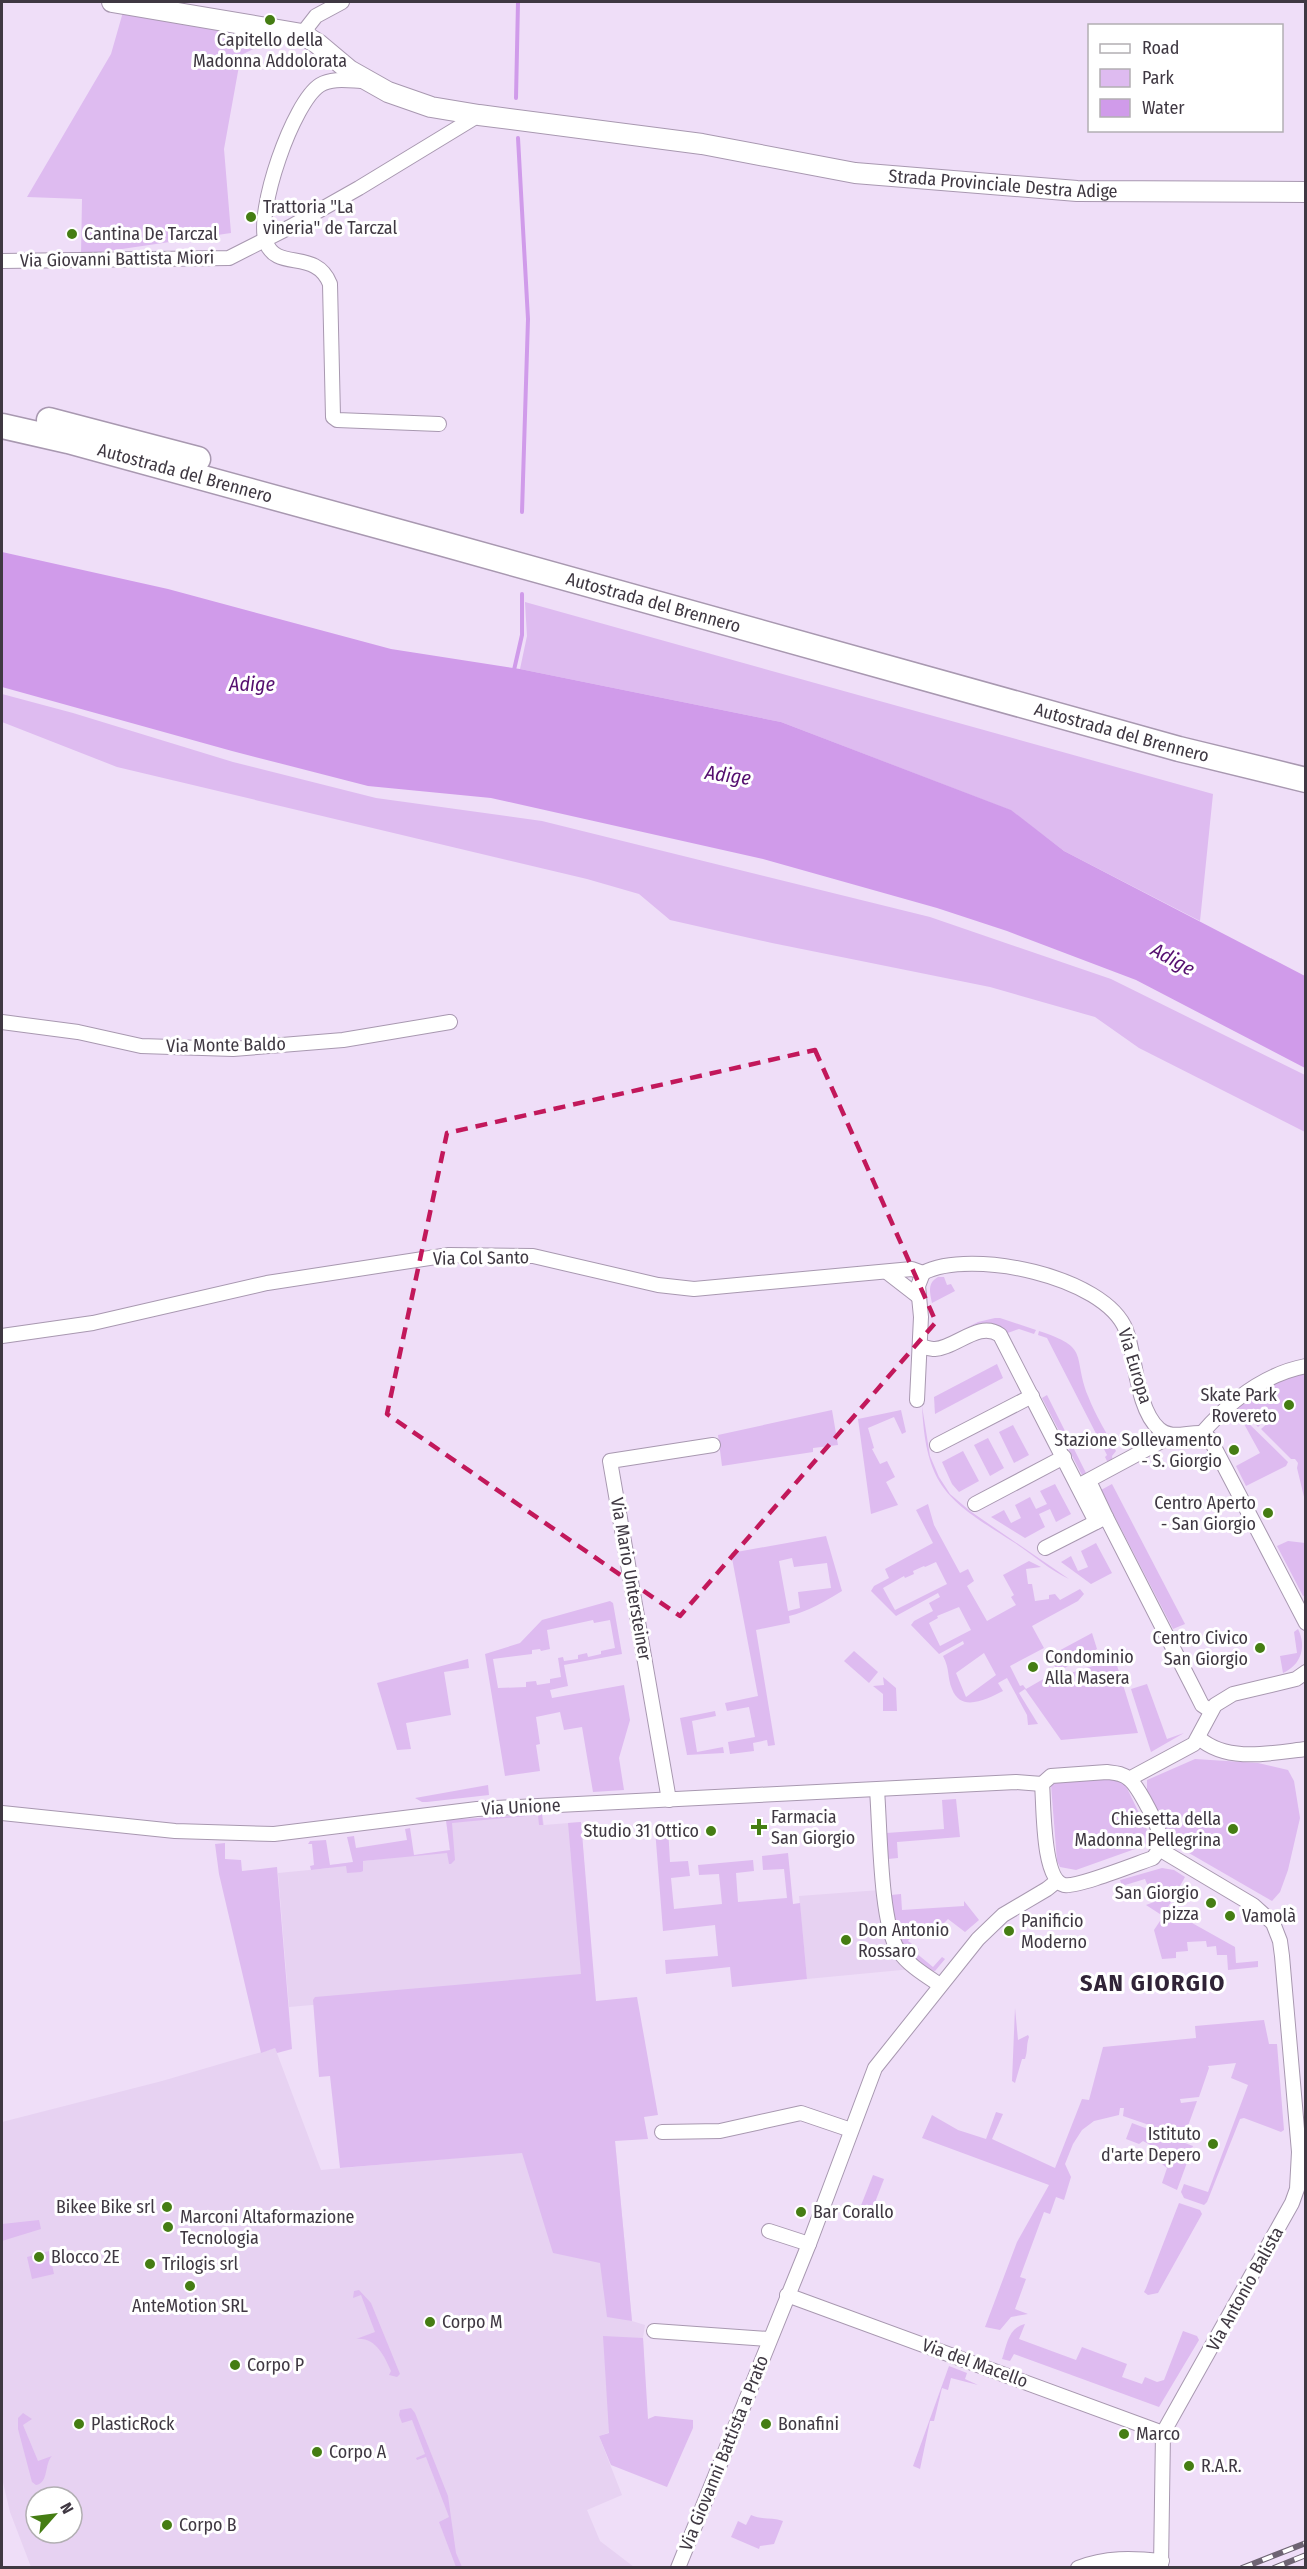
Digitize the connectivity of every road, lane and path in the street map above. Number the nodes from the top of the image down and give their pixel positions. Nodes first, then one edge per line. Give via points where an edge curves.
1 (112, 2) edge
2 (342, 2) edge
3 (302, 34) junction
4 (366, 81) junction
5 (479, 115) junction
6 (1305, 192) edge
7 (264, 239) junction
8 (2, 261) edge
9 (2, 410) edge
10 (439, 424) dead end
11 (2, 426) edge
12 (1305, 763) edge
13 (1305, 780) edge
14 (2, 1022) edge
15 (450, 1022) dead end
16 (888, 1273) junction
17 (923, 1273) junction
18 (919, 1297) junction
19 (2, 1336) edge
20 (921, 1346) junction
21 (1305, 1366) edge
22 (1032, 1396) junction
23 (917, 1400) dead end
24 (1202, 1432) junction
25 (1171, 1436) junction
26 (713, 1445) dead end
27 (937, 1445) dead end
28 (1064, 1457) junction
29 (1083, 1484) junction
30 (975, 1504) dead end
31 (1104, 1521) junction
32 (1045, 1548) dead end
33 (1305, 1623) edge
34 (1305, 1672) edge
35 (1211, 1711) junction
36 (1199, 1738) junction
37 (1305, 1749) edge
38 (1129, 1779) junction
39 (1042, 1784) junction
40 (877, 1790) junction
41 (669, 1800) junction
42 (2, 1813) edge
43 (1159, 1849) junction
44 (1057, 1881) junction
45 (940, 1985) junction
46 (851, 2130) junction
47 (662, 2132) dead end
48 (1301, 2190) edge
49 (769, 2231) dead end
50 (809, 2244) junction
51 (787, 2295) junction
52 (654, 2331) dead end
53 (770, 2339) junction
54 (1163, 2433) junction
55 (1161, 2564) edge
56 (678, 2568) edge
57 (1078, 2568) edge

1 - 3 main road
2 - 3 street via 316,16
3 - 4 main road, Strada Provinciale Destra Adige
4 - 5 main road, Strada Provinciale Destra Adige via 431,106
4 - 7 street via 332,80 320,85 303,104 271,187 264,215
5 - 6 main road, Strada Provinciale Destra Adige via 702,144 855,173 1056,189
5 - 7 street, Via Giovanni Battista Miori via 359,188
7 - 8 street, Via Giovanni Battista Miori via 229,258
7 - 10 street via 276,256 317,266 330,284 333,417
9 - 12 highway, Autostrada del Brennero via 85,428 1182,734
11 - 13 highway, Autostrada del Brennero via 429,540 1179,749
14 - 15 street, Via Monte Baldo via 78,1032 141,1046 233,1049 343,1040
16 - 17 street, Via Col Santo via 912,1269
16 - 18 street
16 - 19 street, Via Col Santo via 694,1289 658,1286 533,1256 449,1255 267,1283 93,1323
17 - 18 street
17 - 25 street, Via Europa via 973,1265 1017,1268 1059,1280 1096,1297 1116,1313 1125,1329 1151,1418
18 - 20 street
20 - 22 street via 949,1346 973,1334 995,1332
20 - 23 street
21 - 24 street via 1277,1372 1259,1383
22 - 27 street
22 - 28 street
24 - 25 street
24 - 33 street via 1210,1439
25 - 29 street
26 - 41 street, Via Mario Untersteiner via 610,1461
28 - 29 street
28 - 30 street
29 - 31 street
31 - 32 street
31 - 35 street via 1202,1705
34 - 35 street via 1296,1679 1233,1694
35 - 36 street
36 - 37 street via 1208,1746 1242,1754
36 - 38 street
38 - 39 street via 1107,1772 1052,1776
38 - 43 street via 1160,1834
39 - 40 street, Via Unione
39 - 44 street via 1049,1866
40 - 41 street, Via Unione
40 - 45 street via 887,1923 897,1949 912,1966
41 - 42 street, Via Unione via 477,1809 274,1834 175,1831
43 - 44 street via 1153,1858 1080,1882 1069,1885
43 - 48 street, Via Antonio Balista via 1253,1905 1277,1932 1294,2076
44 - 45 street, Via Giovanni Battista a Prato via 996,1921
45 - 46 street, Via Giovanni Battista a Prato via 881,2058
46 - 47 street via 801,2113 720,2132
46 - 50 street, Via Giovanni Battista a Prato
48 - 54 street, Via Antonio Balista
49 - 50 street
50 - 51 street, Via Giovanni Battista a Prato
51 - 53 street, Via Giovanni Battista a Prato
51 - 54 street, Via del Macello
52 - 53 street, Via Giovanni Battista a Prato
53 - 56 street, Via Giovanni Battista a Prato
54 - 55 street, Via Antonio Balista
55 - 57 street via 1119,2558

